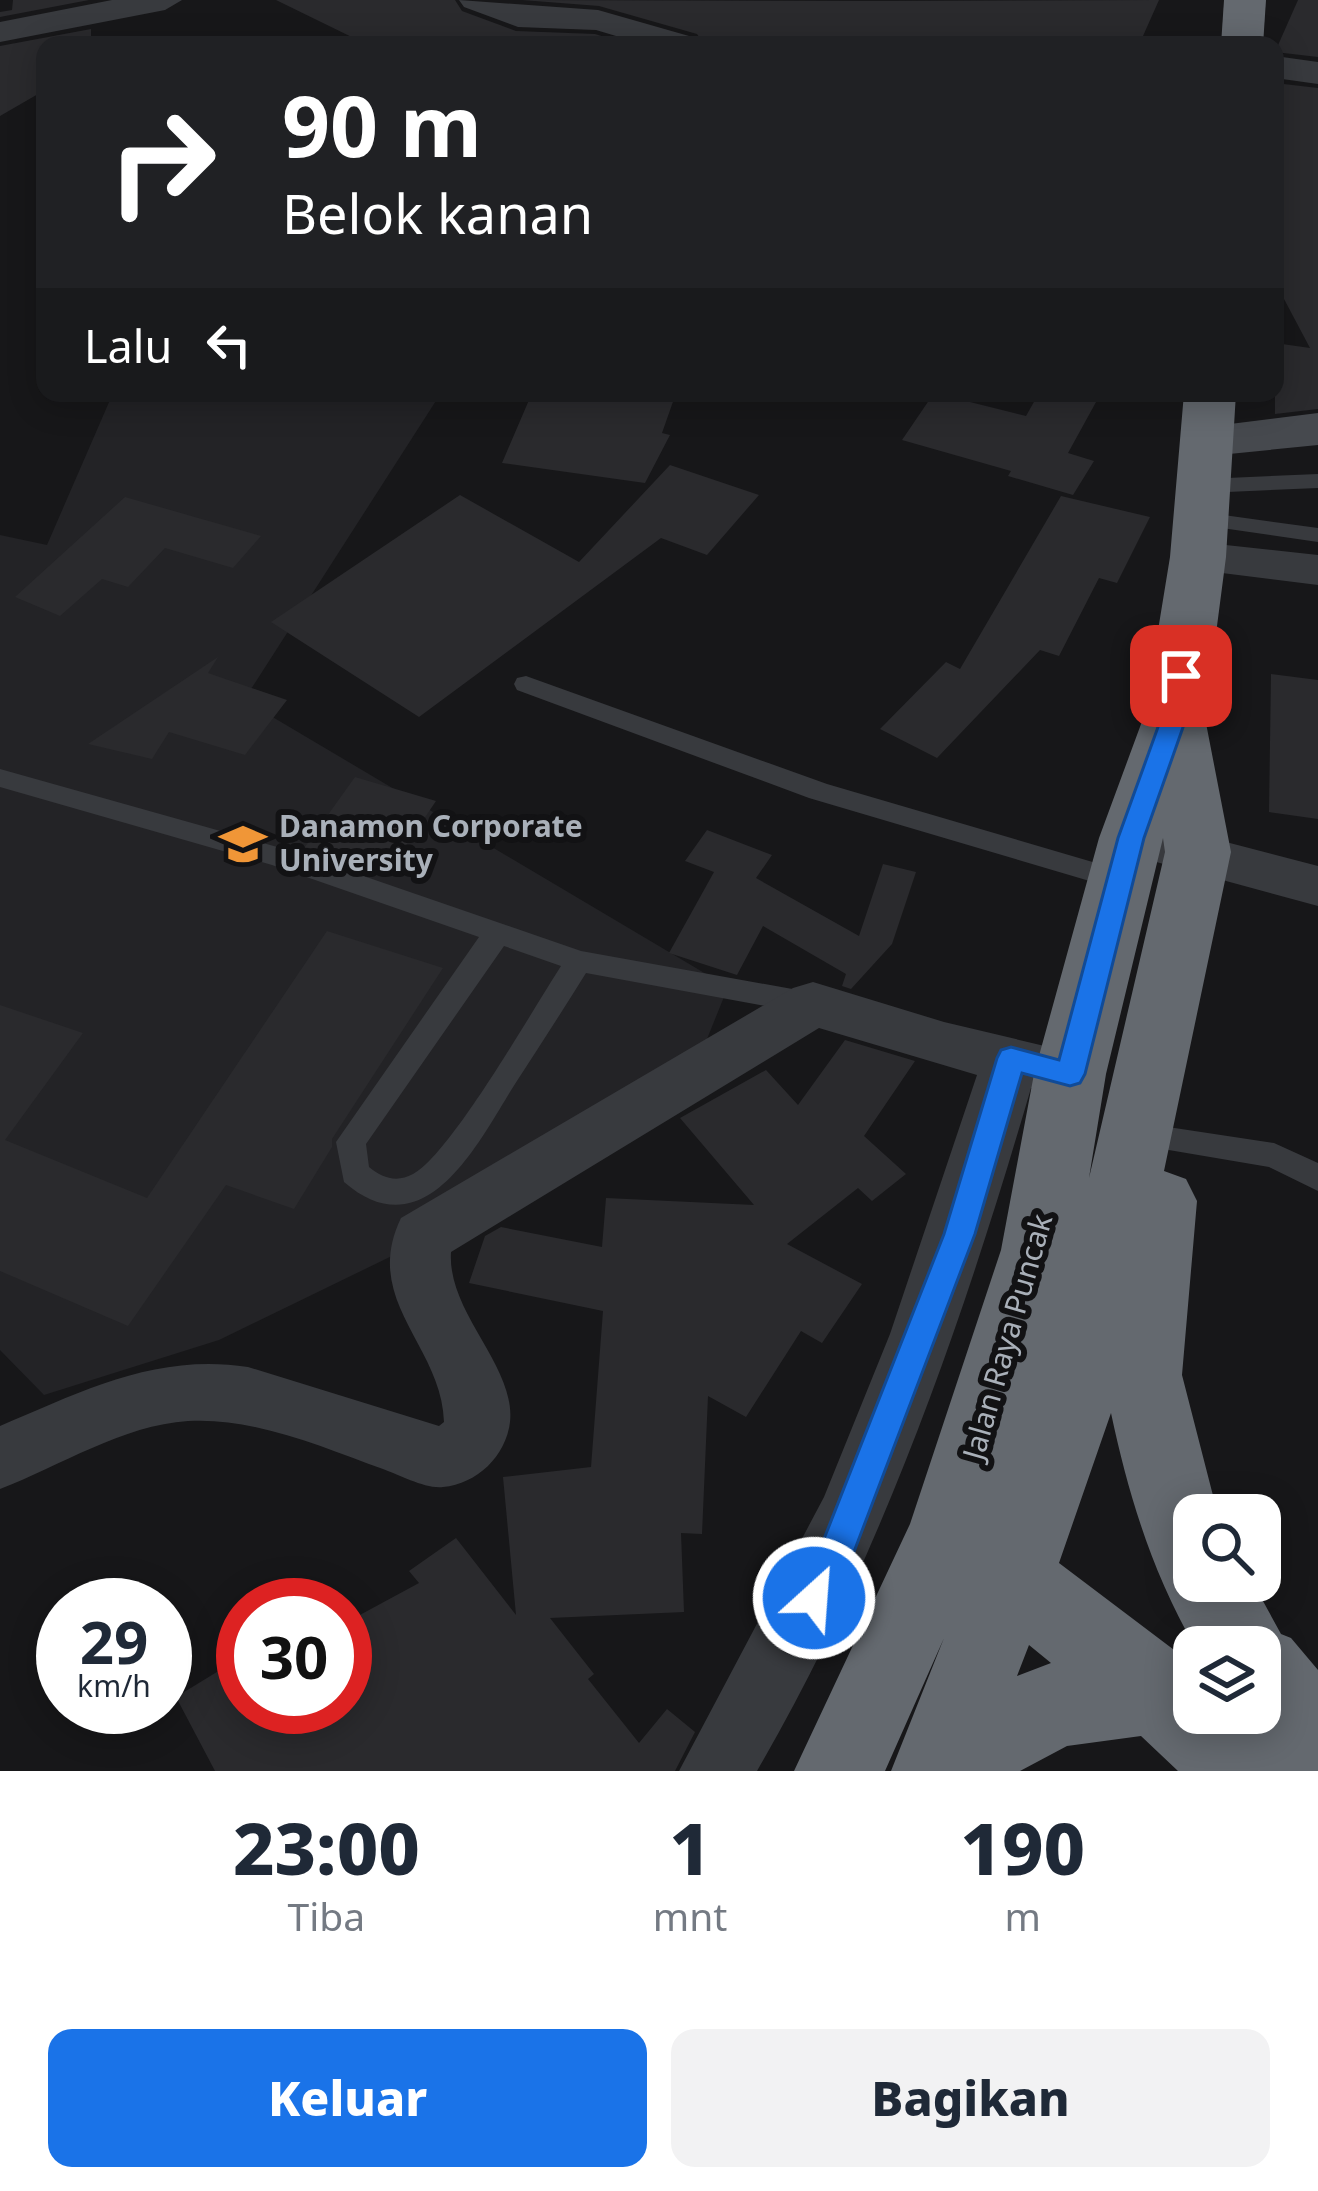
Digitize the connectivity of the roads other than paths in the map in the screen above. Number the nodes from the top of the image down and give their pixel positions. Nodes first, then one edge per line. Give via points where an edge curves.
1 (165, 0) edge
2 (476, 0) edge
3 (1245, 0) edge
4 (0, 32) edge
5 (653, 36) edge
6 (1243, 36) edge
7 (1284, 68) edge
8 (1318, 73) edge
9 (1318, 429) edge
10 (1205, 479) edge
11 (1318, 481) edge
12 (1318, 536) edge
13 (1318, 570) edge
14 (526, 685) dead end
15 (0, 778) edge
16 (1150, 857) junction
17 (1318, 886) edge
18 (496, 934) junction
19 (579, 961) junction
20 (814, 1004) junction
21 (1041, 1066) junction
22 (1159, 1104) junction
23 (1318, 1178) edge
24 (0, 1458) edge
25 (1173, 1504) edge
26 (981, 1555) junction
27 (1156, 1691) junction
28 (1281, 1695) edge
29 (1318, 1740) edge
30 (716, 1771) edge
31 (839, 1771) edge
32 (941, 1771) edge
33 (1244, 1771) edge

1 - 4 street
2 - 5 street via 518,17 598,20
3 - 6 highway
7 - 8 street
9 - 10 street
10 - 11 lane
10 - 12 lane
10 - 13 street
10 - 16 highway, Jalan Raya Puncak
14 - 16 lane via 818,791
15 - 18 lane via 356,881
16 - 17 street
16 - 21 highway, Jalan Raya Puncak
16 - 22 highway, Jalan Raya Puncak
18 - 19 lane
18 - 19 lane via 352,1142 355,1173 376,1190 421,1186 449,1163
19 - 20 lane
20 - 21 street
20 - 24 street via 424,1238 418,1250 425,1291 477,1410 472,1438 457,1453 439,1456 261,1402 190,1391
21 - 26 highway, Jalan Raya Puncak via 1039,1250
21 - 30 street via 960,1234 835,1557
22 - 23 lane
22 - 25 highway via 1142,1375
22 - 26 highway, Jalan Raya Puncak via 1057,1460
26 - 27 highway
26 - 31 highway
26 - 32 highway
27 - 32 highway via 1067,1698
27 - 33 highway
28 - 29 highway

